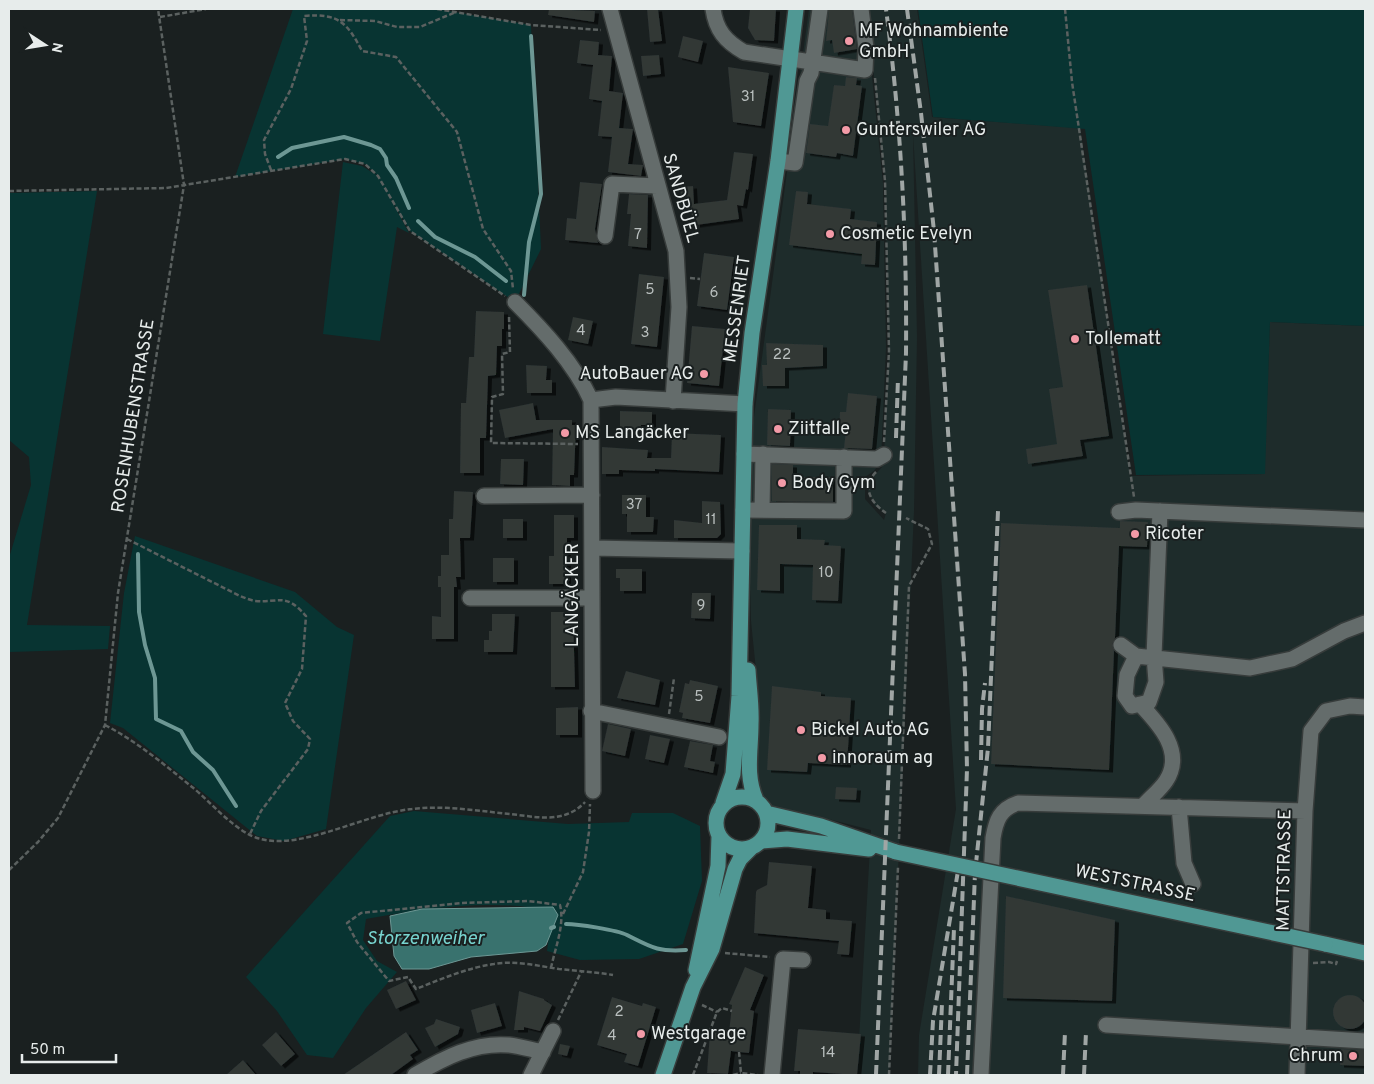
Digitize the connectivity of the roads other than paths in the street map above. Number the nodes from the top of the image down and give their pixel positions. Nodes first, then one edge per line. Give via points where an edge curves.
1 (610, 9) edge
2 (713, 9) edge
3 (796, 9) edge
4 (820, 9) edge
5 (861, 9) edge
6 (791, 60) junction
7 (813, 63) junction
8 (778, 161) junction
9 (657, 186) junction
10 (605, 236) dead end
11 (512, 300) road end
12 (591, 400) junction
13 (673, 402) junction
14 (745, 404) junction
15 (744, 454) junction
16 (763, 454) junction
17 (884, 455) road end
18 (838, 457) junction
19 (592, 495) junction
20 (484, 496) dead end
21 (743, 510) junction
22 (762, 510) junction
23 (1160, 511) junction
24 (1119, 512) dead end
25 (1365, 520) edge
26 (592, 548) junction
27 (742, 552) junction
28 (470, 598) dead end
29 (592, 598) junction
30 (1365, 623) edge
31 (1121, 645) dead end
32 (1136, 656) junction
33 (1154, 656) junction
34 (744, 688) junction
35 (1140, 704) junction
36 (1365, 707) edge
37 (592, 711) junction
38 (719, 737) dead end
39 (593, 791) road end
40 (756, 800) junction
41 (723, 803) junction
42 (1143, 806) junction
43 (1179, 807) junction
44 (1305, 811) junction
45 (766, 812) junction
46 (719, 836) junction
47 (756, 844) junction
48 (897, 853) junction
49 (1192, 884) dead end
50 (1365, 953) edge
51 (804, 960) dead end
52 (693, 987) junction
53 (1106, 1025) dead end
54 (553, 1031) road end
55 (1298, 1039) junction
56 (1365, 1041) edge
57 (543, 1052) junction
58 (415, 1075) edge
59 (531, 1075) edge
60 (662, 1075) edge
61 (772, 1075) edge
62 (981, 1075) edge
63 (1297, 1075) edge

1 - 9 street, SANDBÜEL
2 - 6 street via 720,33 730,44 756,56
3 - 6 main road, MESSENRIET
4 - 7 street
5 - 7 street via 865,70
6 - 7 street
6 - 8 main road, MESSENRIET
7 - 8 street via 812,73 806,81 795,163
8 - 14 main road, MESSENRIET via 752,333
9 - 10 street via 612,184
9 - 13 street, SANDBÜEL via 679,268
11 - 12 street, LANGÄCKER via 537,324 582,383
12 - 13 street via 616,397
12 - 19 street, LANGÄCKER
13 - 14 street
14 - 15 main road, MESSENRIET
15 - 16 street
15 - 21 main road, MESSENRIET
16 - 18 street
16 - 22 street
17 - 18 street via 877,459
18 - 22 street via 844,511
19 - 20 street
19 - 26 street, LANGÄCKER
21 - 22 street
21 - 27 main road, MESSENRIET
23 - 24 street
23 - 25 street
23 - 33 street
26 - 27 street
26 - 29 street, LANGÄCKER
27 - 34 main road, MESSENRIET
28 - 29 street
29 - 37 street, LANGÄCKER
30 - 33 street via 1344,630 1292,659 1250,668
31 - 32 street
32 - 33 street
32 - 35 street via 1126,675 1125,696 1132,706
33 - 35 street via 1156,682 1149,702
34 - 40 main road, MESSENRIET via 752,723 750,785
34 - 41 main road, MESSENRIET via 733,774
35 - 42 street via 1166,733 1174,760 1167,781
36 - 44 street, MATTSTRASSE via 1350,706 1326,712 1311,731
37 - 38 street
37 - 39 street, LANGÄCKER
40 - 41 main road via 740,796
40 - 45 main road, MESSENRIET
41 - 46 main road, MESSENRIET via 716,815
42 - 43 street
42 - 62 street via 1018,803 1002,811 994,838
43 - 44 street
43 - 49 street via 1184,863
44 - 55 street, MATTSTRASSE
45 - 47 main road via 768,827
45 - 48 main road, WESTSTRASSE via 821,826
46 - 47 main road via 729,846 744,849
46 - 52 main road, MESSENRIET via 718,866
47 - 48 main road, WESTSTRASSE via 787,839
47 - 52 main road via 735,869 712,949
48 - 50 main road, WESTSTRASSE, bridge
51 - 61 street via 784,959
52 - 60 main road
53 - 55 street
54 - 57 street
55 - 56 street
55 - 63 street, MATTSTRASSE
57 - 58 street via 510,1045 483,1046 447,1057
57 - 59 street

